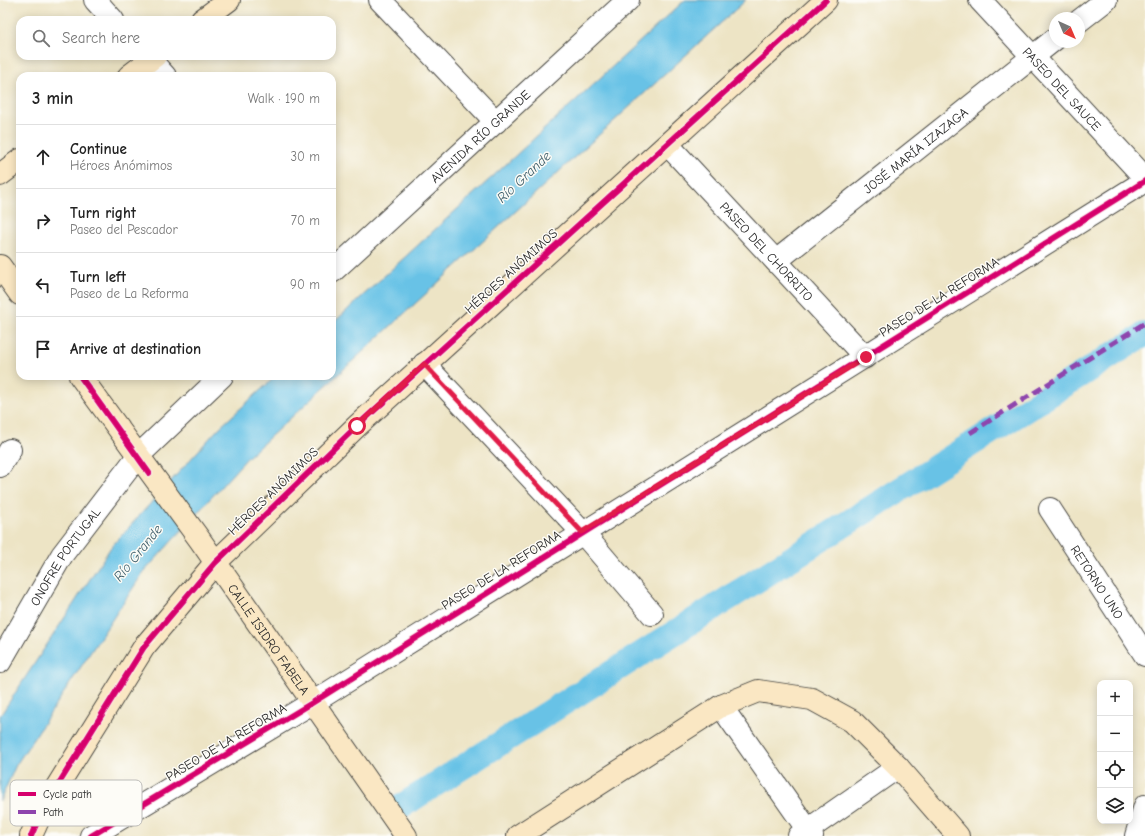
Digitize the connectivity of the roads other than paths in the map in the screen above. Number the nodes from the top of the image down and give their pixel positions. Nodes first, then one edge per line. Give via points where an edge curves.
1 (95, 0) edge
2 (229, 0) edge
3 (380, 0) edge
4 (628, 0) edge
5 (826, 0) edge
6 (980, 0) edge
7 (1106, 0) edge
8 (109, 16) edge
9 (207, 16) edge
10 (1085, 16) edge
11 (1049, 45) edge
12 (1032, 58) junction
13 (147, 60) edge
14 (152, 60) edge
15 (133, 72) edge
16 (162, 72) edge
17 (496, 122) junction
18 (668, 145) junction
19 (16, 163) edge
20 (0, 175) edge
21 (1145, 179) edge
22 (776, 261) junction
23 (336, 263) edge
24 (0, 266) edge
25 (16, 288) edge
26 (866, 357) junction
27 (424, 364) junction
28 (83, 380) edge
29 (218, 380) edge
30 (143, 464) junction
31 (1050, 509) dead end
32 (582, 532) junction
33 (215, 563) junction
34 (652, 614) dead end
35 (1145, 655) edge
36 (0, 662) edge
37 (312, 703) junction
38 (721, 706) junction
39 (898, 767) junction
40 (61, 780) edge
41 (142, 806) edge
42 (1145, 806) edge
43 (35, 826) edge
44 (109, 826) edge
45 (806, 834) edge
46 (31, 836) edge
47 (92, 836) edge
48 (406, 836) edge
49 (518, 836) edge
50 (958, 836) edge
51 (1136, 836) edge

1 - 8 street
2 - 9 street
3 - 17 street
4 - 17 street, AVENIDA RÍO GRANDE
5 - 18 street, HÉROES ANÓMIMOS
6 - 12 street, PASEO DEL SAUCE
7 - 10 street
11 - 12 street, JOSÉ MARÍA IZAZAGA
12 - 21 street, PASEO DEL SAUCE
12 - 22 street, JOSÉ MARÍA IZAZAGA
13 - 15 street
14 - 16 street
17 - 23 street, AVENIDA RÍO GRANDE
18 - 22 street, PASEO DEL CHORRITO
18 - 27 street, HÉROES ANÓMIMOS
19 - 20 street
21 - 26 street, PASEO DE LA REFORMA
22 - 26 street, PASEO DEL CHORRITO
24 - 25 street
26 - 32 street, PASEO DE LA REFORMA
27 - 32 street
27 - 33 street, HÉROES ANÓMIMOS
28 - 30 street, CALLE ISIDRO FABELA
29 - 30 street
30 - 33 street, CALLE ISIDRO FABELA
30 - 36 street, ONOFRE PORTUGAL via 62,555
31 - 35 street, RETORNO UNO
32 - 34 street
32 - 37 street, PASEO DE LA REFORMA
33 - 37 street, CALLE ISIDRO FABELA
33 - 40 street, HÉROES ANÓMIMOS via 144,647
37 - 41 street, PASEO DE LA REFORMA
37 - 48 street, CALLE ISIDRO FABELA
38 - 39 street via 758,691 812,699 852,721
38 - 45 street
38 - 49 street
39 - 45 street
39 - 50 street
42 - 51 street
43 - 46 street, HÉROES ANÓMIMOS
44 - 47 street, PASEO DE LA REFORMA

